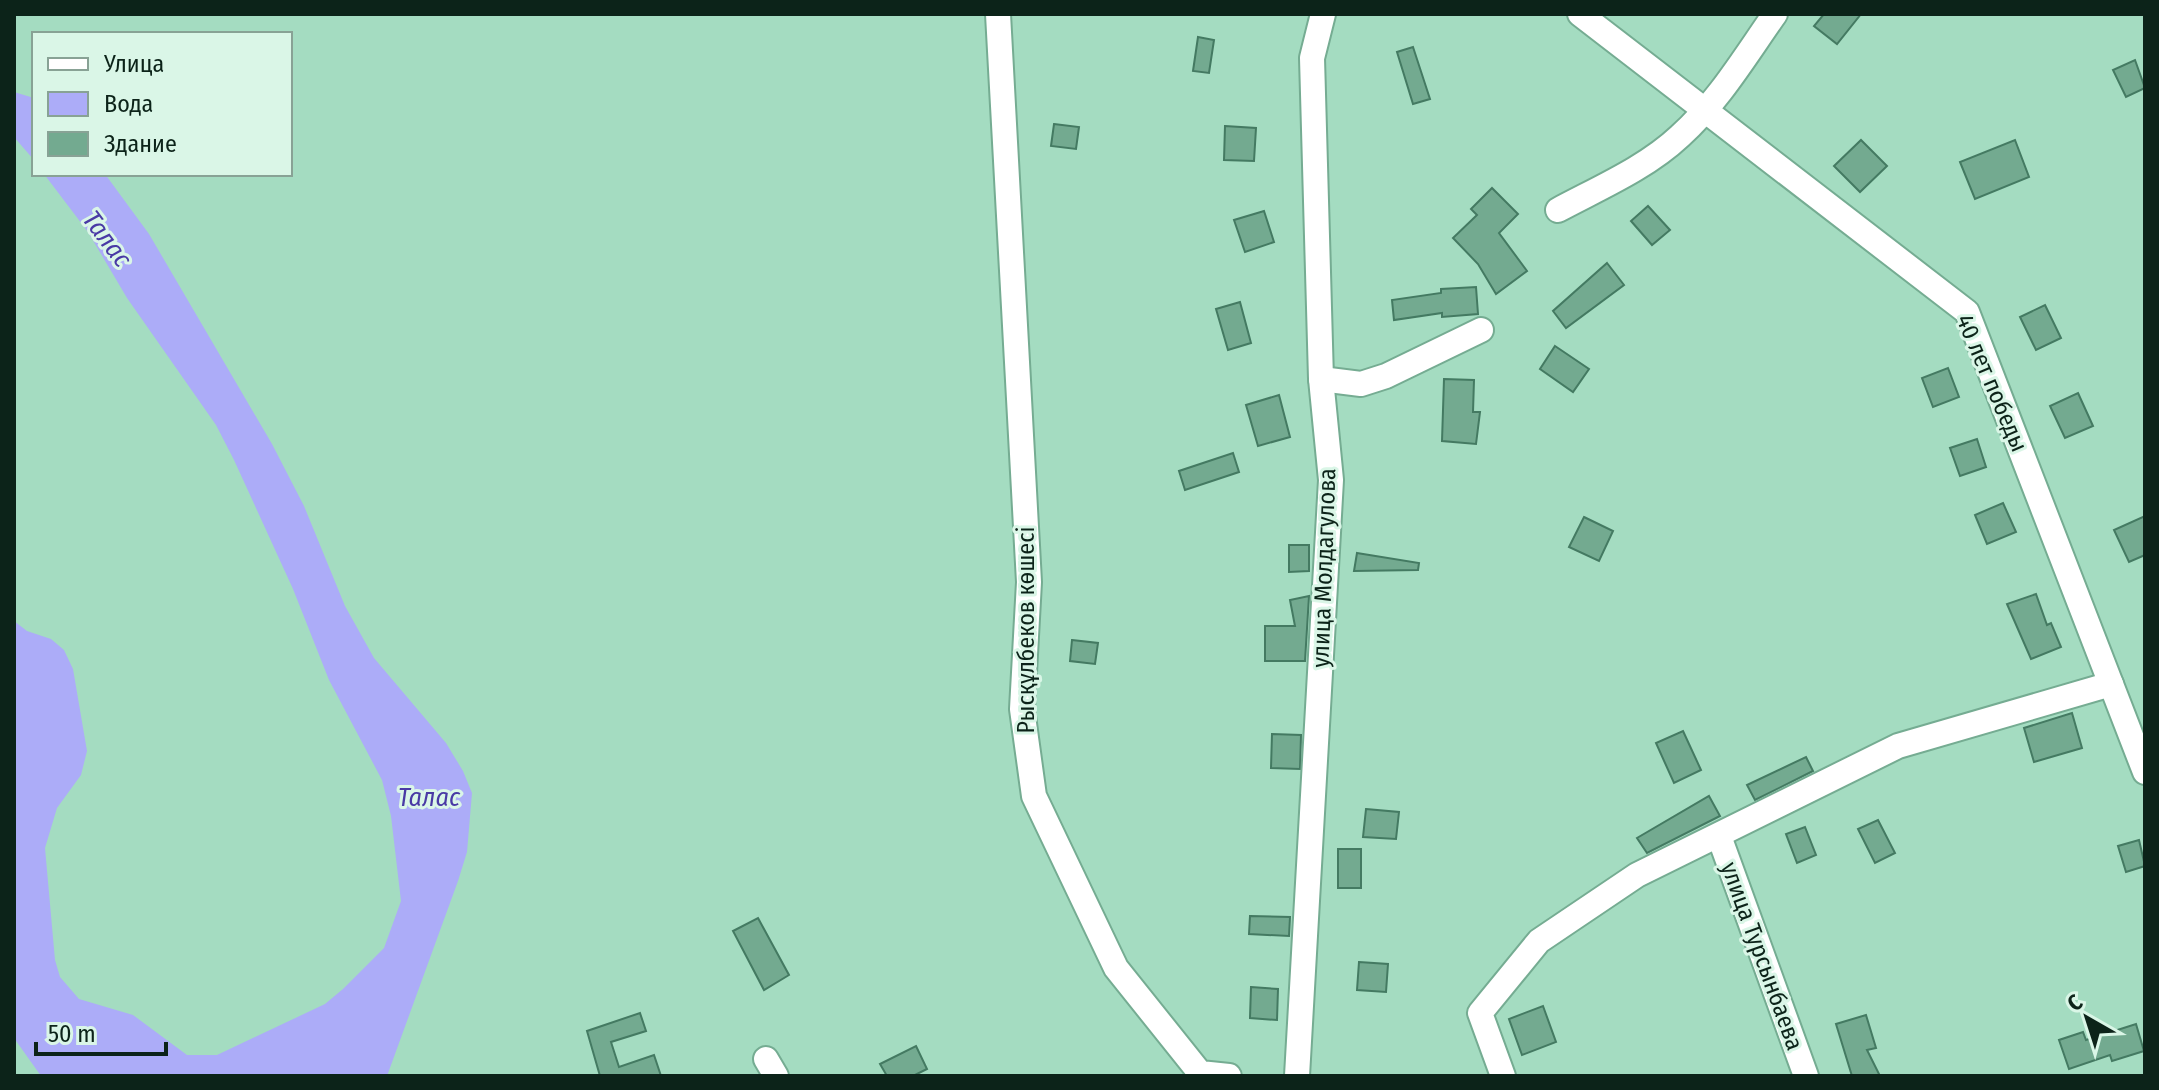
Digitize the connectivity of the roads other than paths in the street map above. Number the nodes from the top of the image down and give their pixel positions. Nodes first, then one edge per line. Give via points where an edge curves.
1 (998, 14) edge
2 (1323, 14) edge
3 (1580, 14) edge
4 (1775, 14) edge
5 (1706, 110) junction
6 (1558, 210) dead end
7 (1481, 330) dead end
8 (1321, 379) junction
9 (2111, 684) junction
10 (2145, 772) edge
11 (1719, 836) junction
12 (1229, 1076) edge
13 (1297, 1076) edge
14 (1503, 1076) edge
15 (1806, 1076) edge

1 - 12 street, Рысқұлбеков көшесі via 1029,582 1022,709 1034,796 1116,968 1200,1073
2 - 8 street, улица Молдагулова via 1312,58
3 - 5 street, 40 лет победы
4 - 5 street
5 - 6 street via 1678,139
5 - 9 street, 40 лет победы via 1967,312
7 - 8 street via 1361,384
8 - 13 street, улица Молдагулова via 1331,480
9 - 10 street, 40 лет победы
9 - 11 street via 1898,746
11 - 14 street via 1637,875 1539,941 1480,1013
11 - 15 street, улица Турсынбаева

